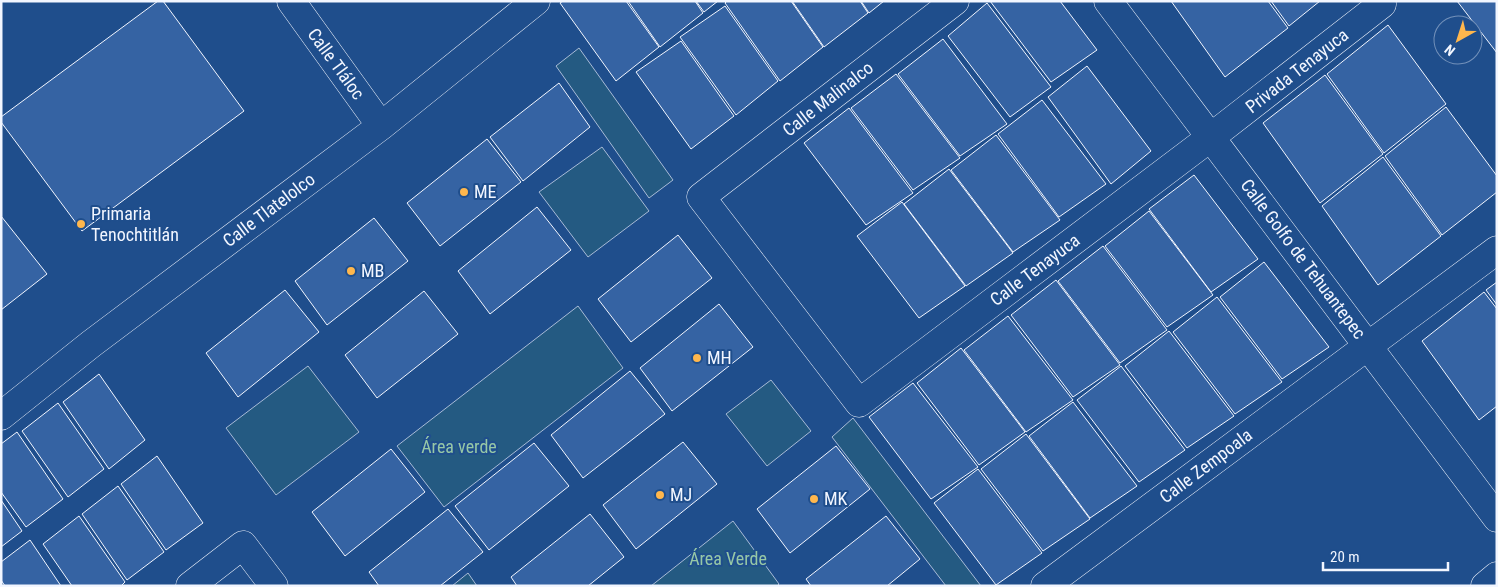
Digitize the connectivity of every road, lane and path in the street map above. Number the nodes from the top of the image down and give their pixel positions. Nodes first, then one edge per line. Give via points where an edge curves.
1 (291, 1) edge
2 (536, 1) edge
3 (955, 1) edge
4 (1108, 1) edge
5 (1382, 4) dead end
6 (381, 126) junction
7 (1211, 137) junction
8 (1497, 250) edge
9 (1368, 346) junction
10 (859, 403) joint
11 (1, 416) edge
12 (1497, 518) edge
13 (1497, 576) edge
14 (190, 586) edge
15 (274, 586) edge
16 (1045, 586) edge
17 (1484, 586) edge

1 - 6 street, Calle Tláloc
2 - 6 street, Calle Tlatelolco
3 - 10 street, Calle Malinalco via 701,197
4 - 7 street, Calle Golfo de Tehuantepec
5 - 7 street, Privada Tenayuca
6 - 11 street, Calle Tlatelolco via 91,344
7 - 9 street, Calle Golfo de Tehuantepec
7 - 10 street, Calle Tenayuca
8 - 9 street, Calle Zempoala
9 - 12 street, Calle Golfo de Tehuantepec
9 - 16 street, Calle Zempoala
13 - 17 street
14 - 15 street via 244,545

